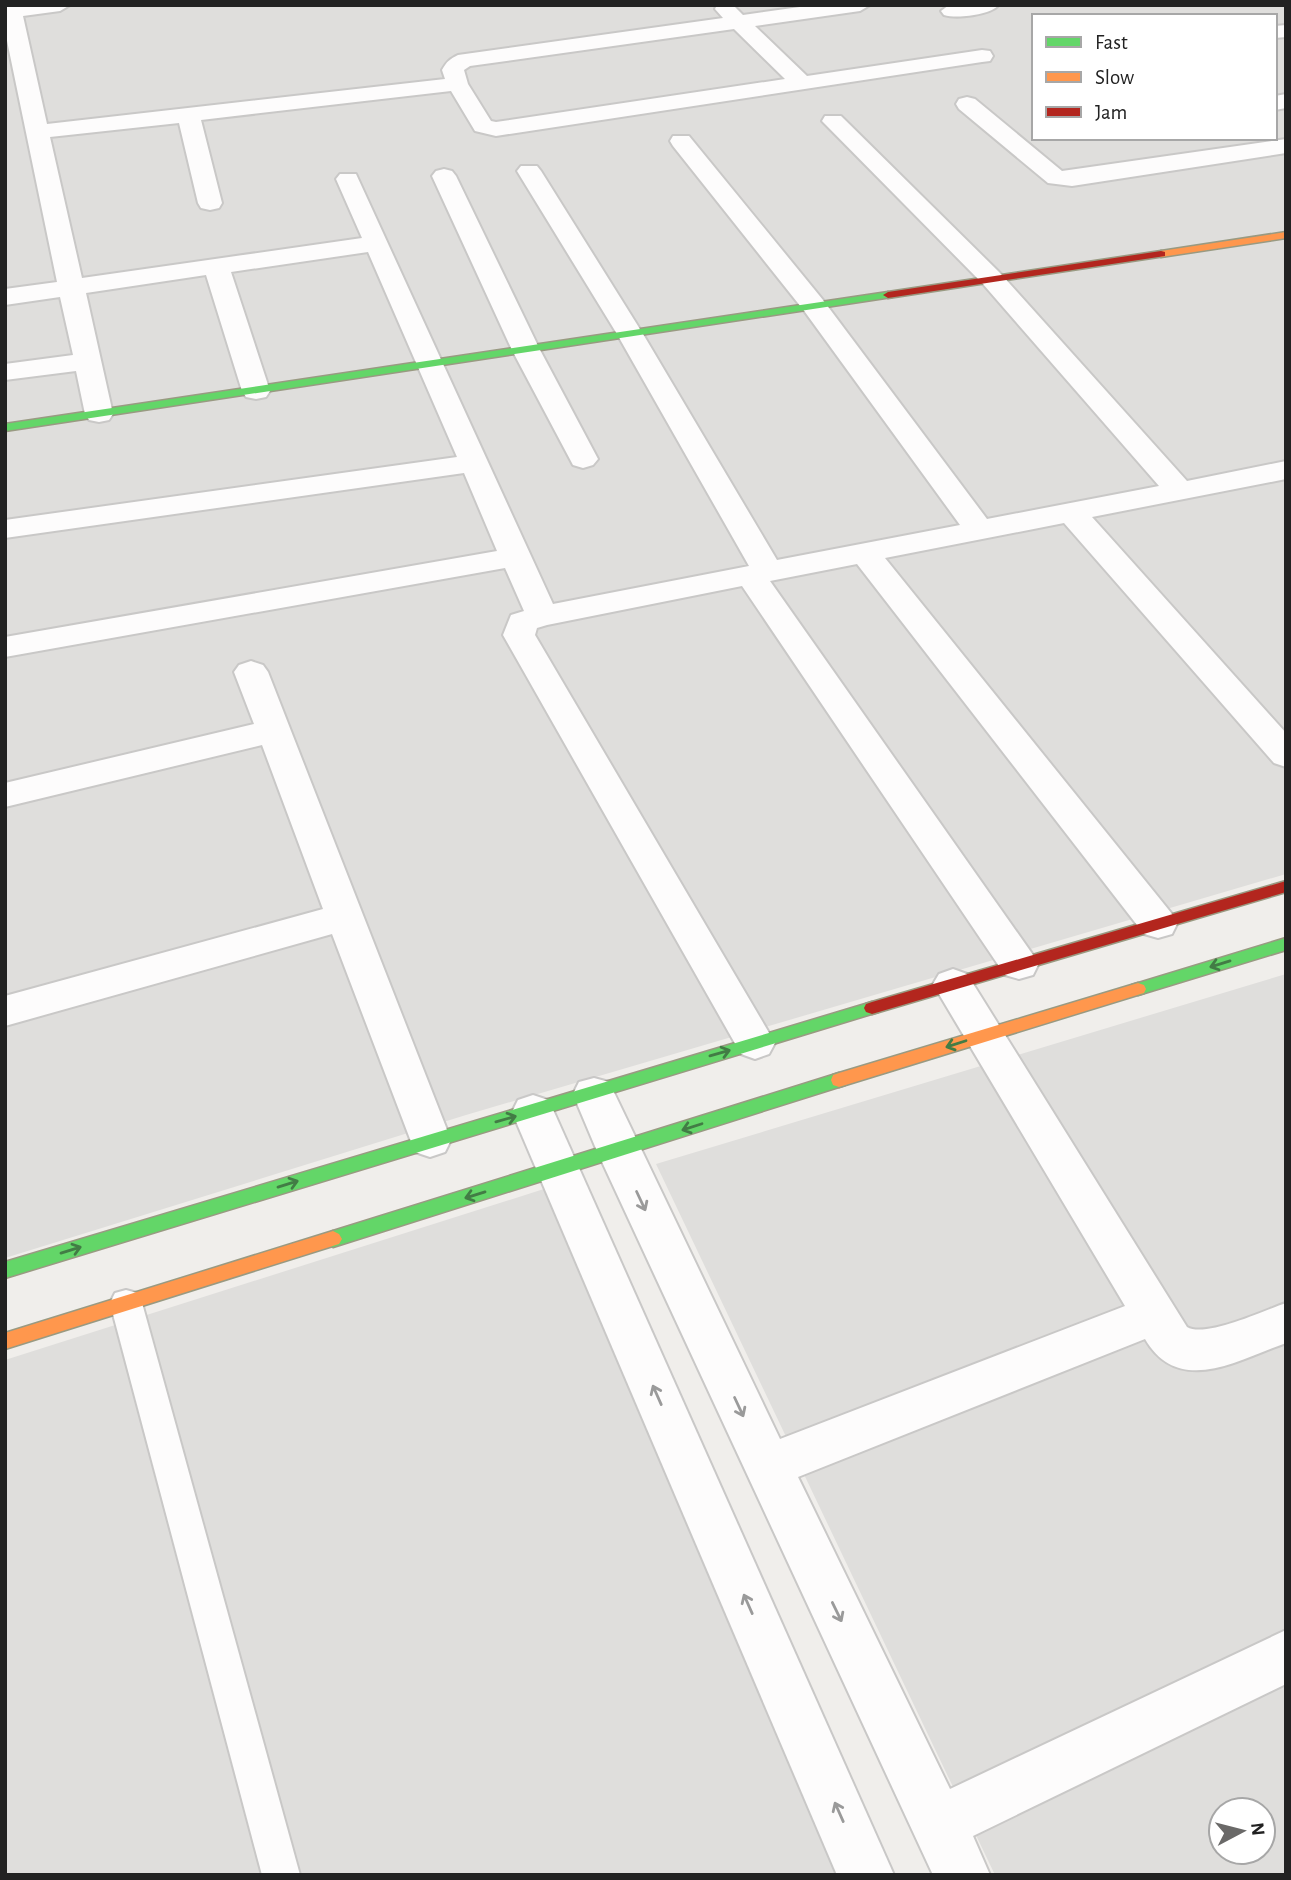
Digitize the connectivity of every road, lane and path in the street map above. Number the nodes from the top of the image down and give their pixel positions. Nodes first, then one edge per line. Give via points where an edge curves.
1 (60, 5) edge
2 (721, 5) edge
3 (860, 5) edge
4 (989, 5) edge
5 (11, 8) edge
6 (951, 11) dead end
7 (738, 22) junction
8 (982, 56) dead end
9 (457, 84) junction
10 (803, 84) junction
11 (967, 104) dead end
12 (188, 115) junction
13 (833, 121) dead end
14 (37, 132) junction
15 (681, 141) dead end
16 (1286, 146) edge
17 (529, 171) dead end
18 (444, 176) dead end
19 (348, 179) dead end
20 (210, 203) dead end
21 (1286, 235) edge
22 (376, 243) junction
23 (216, 266) junction
24 (992, 279) junction
25 (71, 288) junction
26 (5, 297) edge
27 (814, 306) junction
28 (630, 334) junction
29 (526, 349) junction
30 (88, 361) junction
31 (429, 364) junction
32 (5, 372) edge
33 (256, 391) junction
34 (99, 414) junction
35 (5, 428) edge
36 (583, 459) dead end
37 (473, 463) junction
38 (1281, 477) edge
39 (1180, 491) junction
40 (1071, 512) junction
41 (5, 529) edge
42 (979, 530) junction
43 (865, 553) junction
44 (514, 557) junction
45 (759, 573) junction
46 (542, 616) junction
47 (5, 647) edge
48 (251, 672) dead end
49 (274, 731) junction
50 (1286, 755) edge
51 (5, 795) edge
52 (1286, 886) edge
53 (345, 917) junction
54 (1158, 924) junction
55 (1286, 944) edge
56 (1019, 965) junction
57 (953, 984) junction
58 (5, 1011) edge
59 (985, 1035) junction
60 (755, 1043) junction
61 (594, 1094) junction
62 (533, 1112) junction
63 (430, 1140) junction
64 (618, 1151) junction
65 (559, 1169) junction
66 (5, 1270) edge
67 (126, 1303) junction
68 (1155, 1315) junction
69 (1286, 1323) edge
70 (5, 1341) edge
71 (767, 1467) junction
72 (1286, 1656) edge
73 (938, 1824) junction
74 (281, 1875) edge
75 (866, 1875) edge
76 (962, 1875) edge

1 - 5 street
2 - 7 street
3 - 7 street
4 - 6 street
5 - 14 street
7 - 9 street via 466,60 453,70
7 - 10 street
8 - 10 street
9 - 10 street via 483,126 496,129
9 - 12 street
11 - 16 street via 1056,178
12 - 14 street
12 - 20 street
13 - 24 street
14 - 25 street
15 - 27 street
17 - 28 street
18 - 29 street
19 - 22 street
21 - 24 street
22 - 23 street
22 - 31 street
23 - 25 street
23 - 33 street
24 - 27 street
24 - 39 street
25 - 26 street
25 - 30 street
27 - 28 street
27 - 42 street
28 - 29 street
28 - 45 street
29 - 31 street
29 - 36 street
30 - 32 street
30 - 34 street
31 - 33 street
31 - 37 street
33 - 34 street
34 - 35 street
37 - 41 street
37 - 44 street
38 - 39 street
39 - 40 street
40 - 42 street
40 - 50 street
42 - 43 street
43 - 45 street
43 - 54 street
44 - 46 street
44 - 47 street
45 - 46 street
45 - 56 street
46 - 60 street via 522,622 519,635
48 - 49 street
49 - 51 street
49 - 53 street
52 - 54 street
53 - 58 street
53 - 63 street
54 - 56 street
55 -> 59 street
56 - 57 street
57 - 59 street
57 - 60 street
59 -> 64 street
59 - 68 street
61 -> 60 street via 592,1091
61 - 62 street
61 - 64 street
63 -> 62 street
62 - 65 street
66 -> 63 street
64 - 65 street
64 -> 71 street
65 -> 67 street
75 -> 65 street
67 - 70 street
67 - 74 lane
68 - 69 street via 1171,1341 1187,1351 1209,1350
68 - 71 street
71 -> 73 street
72 - 73 street
73 - 76 street

